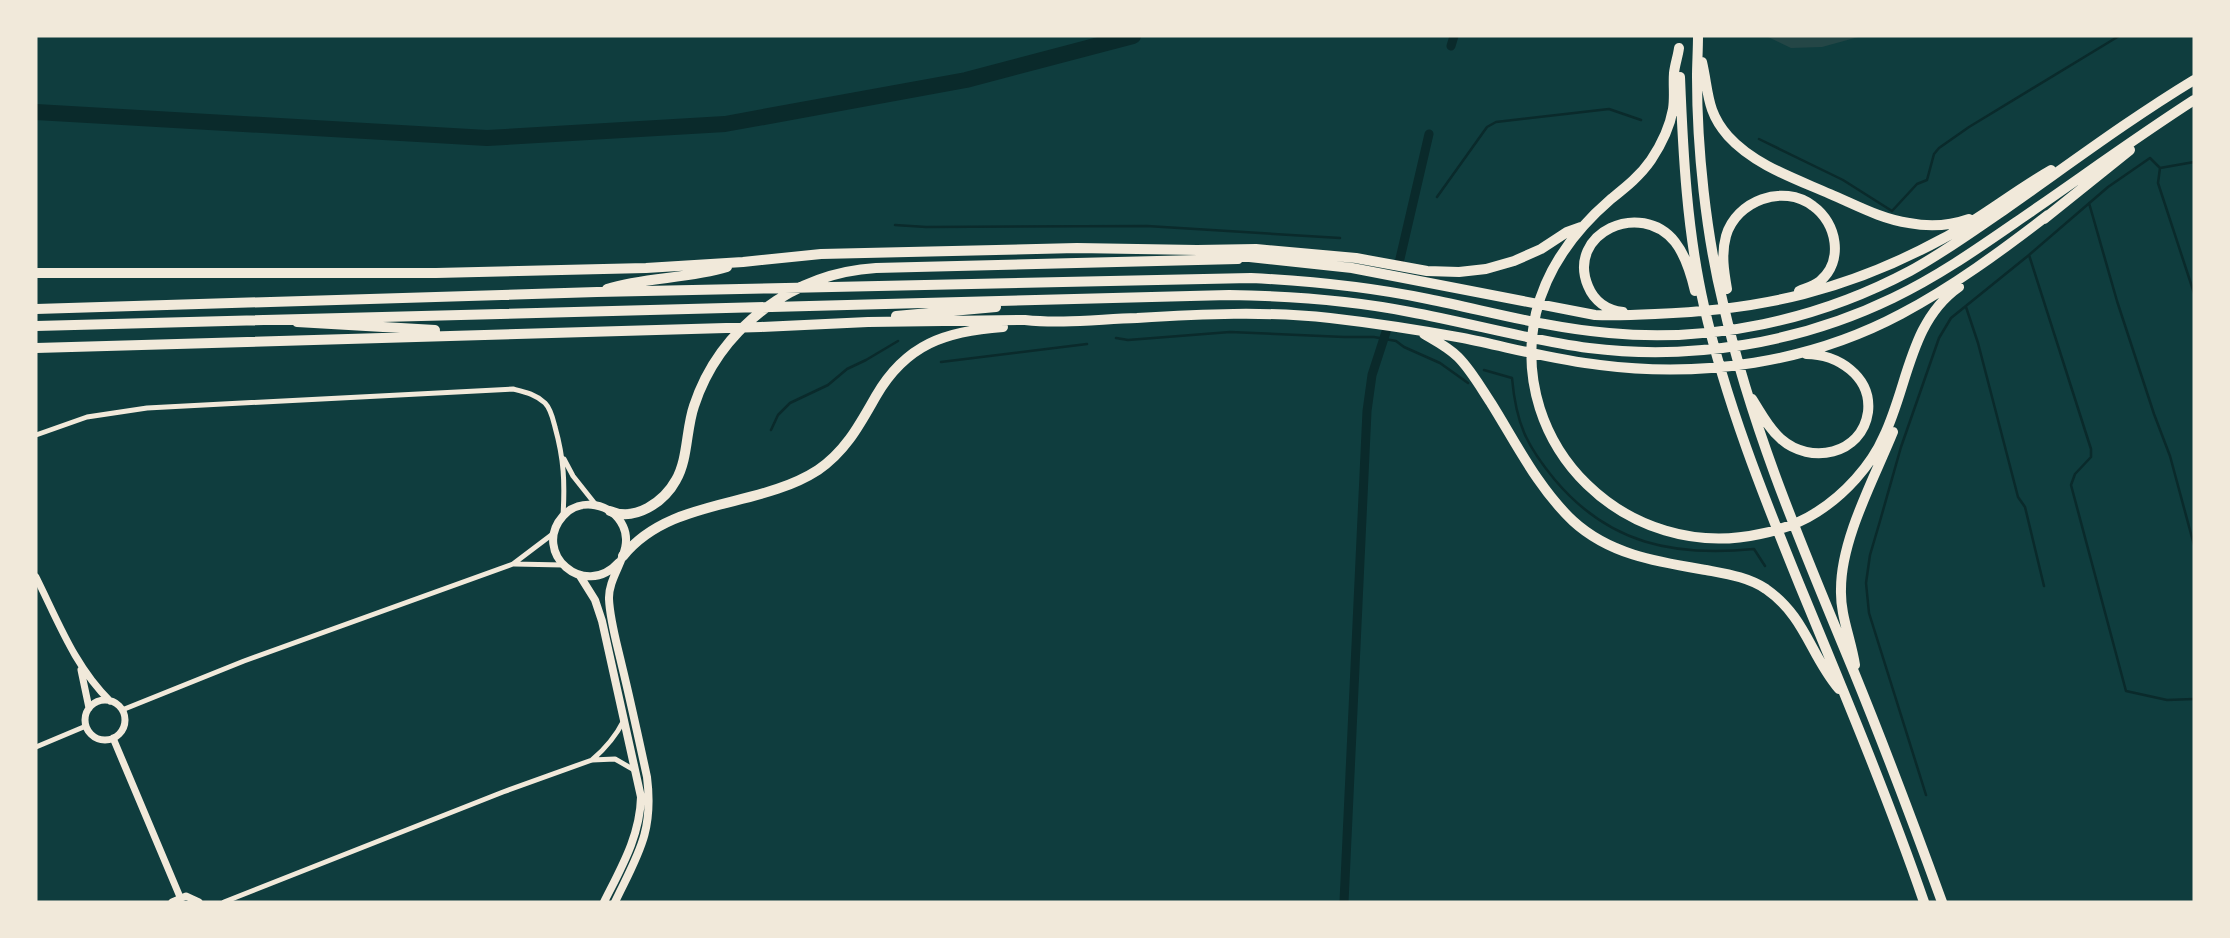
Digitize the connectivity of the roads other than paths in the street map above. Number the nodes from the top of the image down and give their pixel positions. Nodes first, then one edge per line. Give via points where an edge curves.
1 (1679, 36) edge
2 (1698, 41) edge
3 (1701, 78) junction
4 (2194, 80) edge
5 (1677, 83) junction
6 (2194, 100) edge
7 (2177, 111) junction
8 (2112, 134) junction
9 (1990, 210) junction
10 (2048, 215) junction
11 (1581, 227) junction
12 (1197, 250) junction
13 (1252, 258) junction
14 (743, 262) junction
15 (36, 273) edge
16 (598, 292) junction
17 (1020, 300) junction
18 (1725, 300) junction
19 (1701, 304) junction
20 (1757, 304) junction
21 (36, 309) edge
22 (1636, 314) junction
23 (286, 320) junction
24 (868, 322) junction
25 (1046, 322) junction
26 (36, 326) edge
27 (1418, 331) junction
28 (506, 333) junction
29 (36, 348) edge
30 (1790, 356) junction
31 (1911, 363) junction
32 (1744, 386) junction
33 (36, 435) edge
34 (563, 456) junction
35 (596, 505) junction
36 (610, 511) junction
37 (563, 516) junction
38 (554, 533) junction
39 (621, 559) junction
40 (513, 564) junction
41 (563, 565) junction
42 (580, 576) junction
43 (36, 577) edge
44 (79, 665) junction
45 (1856, 678) junction
46 (1846, 698) junction
47 (110, 701) junction
48 (89, 708) junction
49 (122, 710) junction
50 (625, 719) junction
51 (86, 726) junction
52 (113, 738) junction
53 (36, 747) edge
54 (592, 760) junction
55 (636, 771) junction
56 (180, 897) junction
57 (172, 902) edge
58 (199, 902) edge
59 (224, 902) edge
60 (604, 902) edge
61 (615, 902) edge
62 (1924, 902) edge
63 (1942, 902) edge

1 - 5 highway
2 - 3 highway
3 - 9 highway via 1710,106 1728,136 1757,159 1789,176 1877,215 1908,223 1935,226 1962,221
3 - 18 highway via 1701,152 1709,227
4 - 8 highway
5 - 11 highway via 1670,123 1651,160 1634,180
5 - 19 highway
6 - 7 highway
7 - 10 highway
7 - 17 highway via 1971,253 1894,298 1852,316 1771,340 1698,350 1588,348 1408,311 1320,299 1229,294
8 - 9 highway
8 - 16 highway via 1987,222 1910,271 1828,306 1740,329 1690,334 1606,333 1540,323 1386,291 1251,278
9 - 20 highway via 1944,238 1871,273 1798,297
10 - 30 highway via 1962,278 1900,314 1842,340
10 - 31 highway via 2011,250 1942,300 1922,332
11 - 12 highway via 1514,261 1459,272 1427,271 1356,258 1298,252
11 - 31 highway via 1561,254 1541,297 1532,360 1538,401 1554,442 1566,460 1591,489 1642,523 1676,535 1713,540 1747,537 1785,527 1810,516 1856,478 1878,449
12 - 13 highway
12 - 14 highway via 966,250 821,254
13 - 22 highway via 1376,272 1595,315
13 - 36 highway via 858,270 813,281 773,302 737,333 711,367 694,405 681,468 663,497 643,510 622,515
14 - 15 highway via 646,268 436,273
14 - 16 highway
16 - 21 highway
17 - 23 highway
17 - 24 highway via 1002,306 895,316
18 - 20 highway via 1724,258 1731,225 1756,201 1779,196 1801,199 1816,209 1828,224 1836,246 1831,267 1819,282 1810,287
18 - 32 highway
19 - 22 highway via 1687,264 1674,241 1653,226 1627,222 1610,228 1597,238 1588,251 1584,274 1590,290 1601,304 1615,311
19 - 46 highway via 1722,375 1770,511
20 - 22 highway via 1691,313
23 - 26 highway
23 - 28 highway via 306,324
24 - 25 highway
24 - 28 highway
25 - 27 highway via 1288,315
25 - 39 highway via 968,330 923,346 889,376 850,439 824,466 785,485 656,526 635,541
27 - 30 highway via 1576,362 1644,370 1707,369
27 - 46 highway via 1460,359 1544,487 1574,522 1603,542 1634,556 1729,574 1765,588 1795,617 1828,676
28 - 29 highway
30 - 32 highway via 1828,356 1850,368 1859,380 1868,411 1861,429 1846,445 1822,455 1791,447 1772,430
31 - 45 highway via 1895,427 1849,541 1842,574 1842,606
32 - 45 highway via 1785,504
33 - 34 street via 87,417 147,408 513,389 530,393 546,403
34 - 35 street via 573,476
34 - 37 street
35 - 36 main road
35 - 37 main road via 578,506
36 - 39 main road via 624,530 626,540
37 - 38 main road
38 - 40 street
38 - 41 main road via 554,548
39 - 42 main road via 609,572 599,576
39 - 61 main road via 610,584 610,612 650,801 645,837
40 - 41 street
40 - 49 street via 244,661
41 - 42 main road
42 - 50 main road via 595,600
43 - 44 street
44 - 47 street
44 - 48 street
45 - 63 highway
46 - 62 highway
47 - 48 street via 99,701
47 - 49 street
48 - 51 street
49 - 52 street via 124,725
50 - 54 street via 606,747
50 - 55 main road
51 - 52 street via 94,737 101,740
51 - 53 street
52 - 56 street
54 - 55 street via 615,759
54 - 59 street
55 - 60 main road via 641,797 638,826
56 - 57 street
56 - 58 street via 190,897

